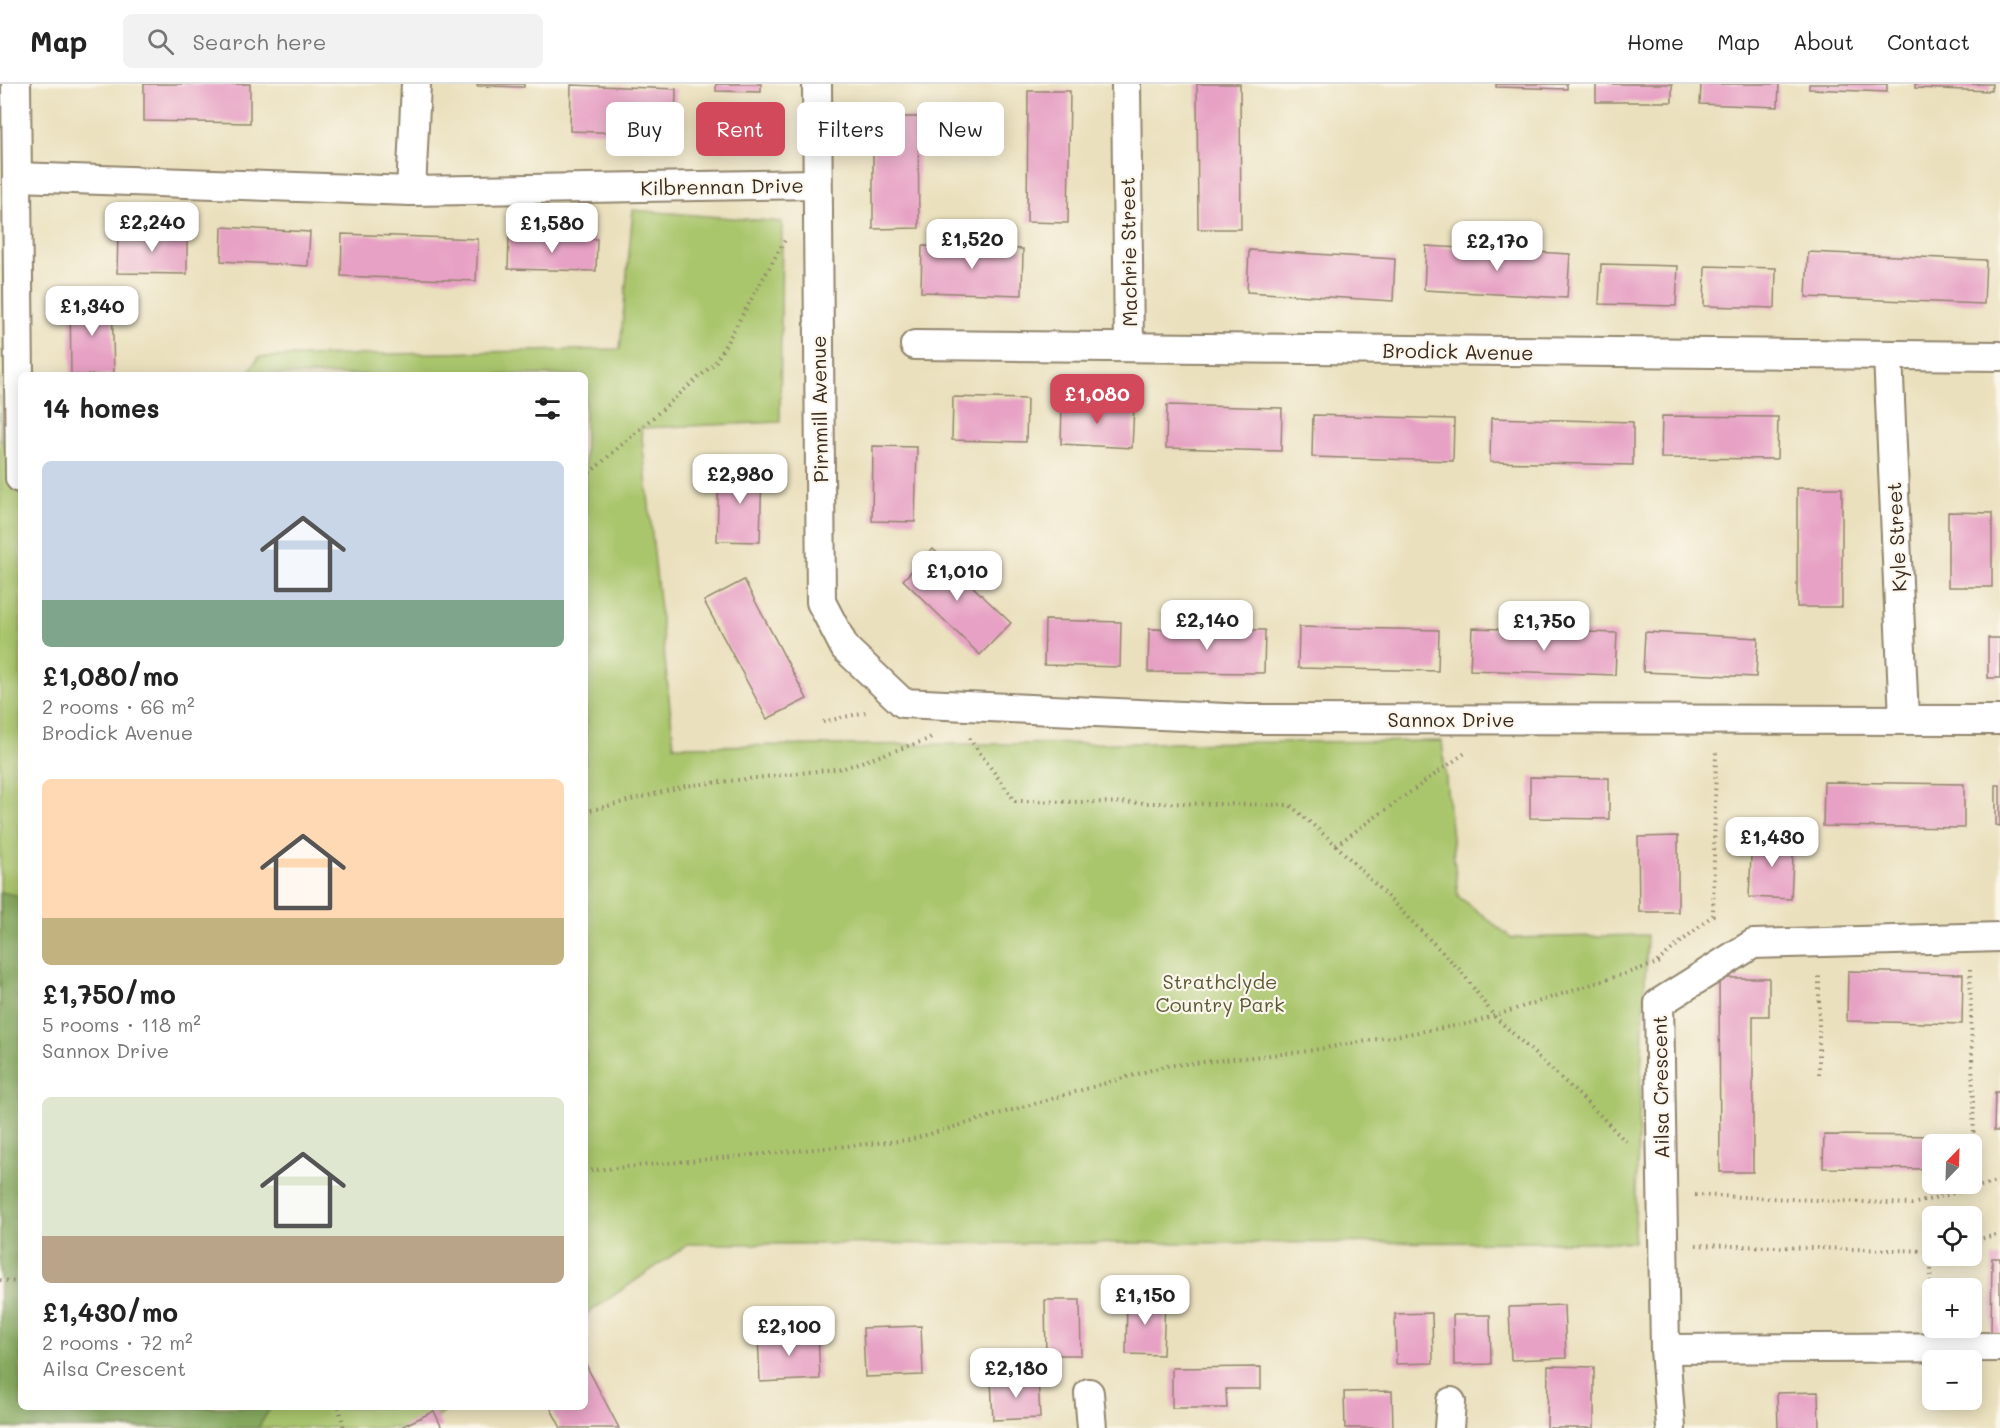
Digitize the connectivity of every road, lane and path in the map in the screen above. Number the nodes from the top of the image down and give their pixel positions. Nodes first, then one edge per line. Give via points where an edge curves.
1 (16, 84) edge
2 (416, 84) edge
3 (817, 84) edge
4 (1126, 84) edge
5 (17, 177) junction
6 (817, 184) junction
7 (411, 191) junction
8 (788, 234) dead end
9 (915, 345) dead end
10 (1129, 347) junction
11 (1888, 355) junction
12 (2000, 356) edge
13 (19, 372) edge
14 (588, 474) edge
15 (903, 703) joint
16 (979, 706) junction
17 (1508, 719) junction
18 (1716, 719) junction
19 (1904, 719) junction
20 (2000, 720) edge
21 (936, 734) dead end
22 (588, 811) edge
23 (1336, 845) junction
24 (2000, 937) edge
25 (1970, 938) junction
26 (1819, 942) junction
27 (1667, 961) dead end
28 (1656, 962) junction
29 (1494, 1016) junction
30 (1819, 1074) dead end
31 (1974, 1134) edge
32 (588, 1171) edge
33 (2000, 1181) edge
34 (1662, 1186) junction
35 (1982, 1186) edge
36 (1951, 1194) edge
37 (2000, 1234) edge
38 (1982, 1238) edge
39 (1663, 1244) junction
40 (1922, 1251) edge
41 (1931, 1266) edge
42 (0, 1280) edge
43 (18, 1282) edge
44 (1931, 1347) junction
45 (2000, 1347) edge
46 (1665, 1348) junction
47 (1089, 1393) dead end
48 (340, 1410) edge
49 (344, 1428) edge
50 (1092, 1428) edge
51 (1671, 1428) edge

1 - 5 street
2 - 7 street
3 - 6 street, Pirnmill Avenue
4 - 10 street, Machrie Street
5 - 7 street, Kilbrennan Drive
5 - 13 street
6 - 7 street, Kilbrennan Drive
6 - 15 street, Pirnmill Avenue via 821,602 845,648
8 - 14 path via 715,363
9 - 10 street, Brodick Avenue
10 - 11 street, Brodick Avenue
11 - 12 street, Brodick Avenue
11 - 19 street, Kyle Street
15 - 16 street, Sannox Drive
16 - 17 street, Sannox Drive via 1247,719
16 - 23 path via 956,721 1015,801 1290,804
17 - 18 street, Sannox Drive
17 - 23 path
18 - 19 street, Sannox Drive
18 - 28 path via 1713,915
19 - 20 street, Sannox Drive
21 - 22 path via 844,768 685,786
23 - 29 path via 1461,971
24 - 25 street, Ailsa Crescent
25 - 26 street, Ailsa Crescent
25 - 31 path
26 - 30 path
26 - 34 street, Ailsa Crescent via 1753,944 1659,1003
27 - 28 path
28 - 29 path
29 - 32 path via 1301,1052 1165,1066 909,1140
29 - 34 path via 1591,1106
33 - 35 path
34 - 36 path via 1912,1204
34 - 39 street, Ailsa Crescent
37 - 38 path
39 - 40 path
39 - 46 street, Ailsa Crescent
41 - 44 path
42 - 43 path
44 - 45 street
44 - 46 street
46 - 51 street, Ailsa Crescent
47 - 50 street
48 - 49 path

